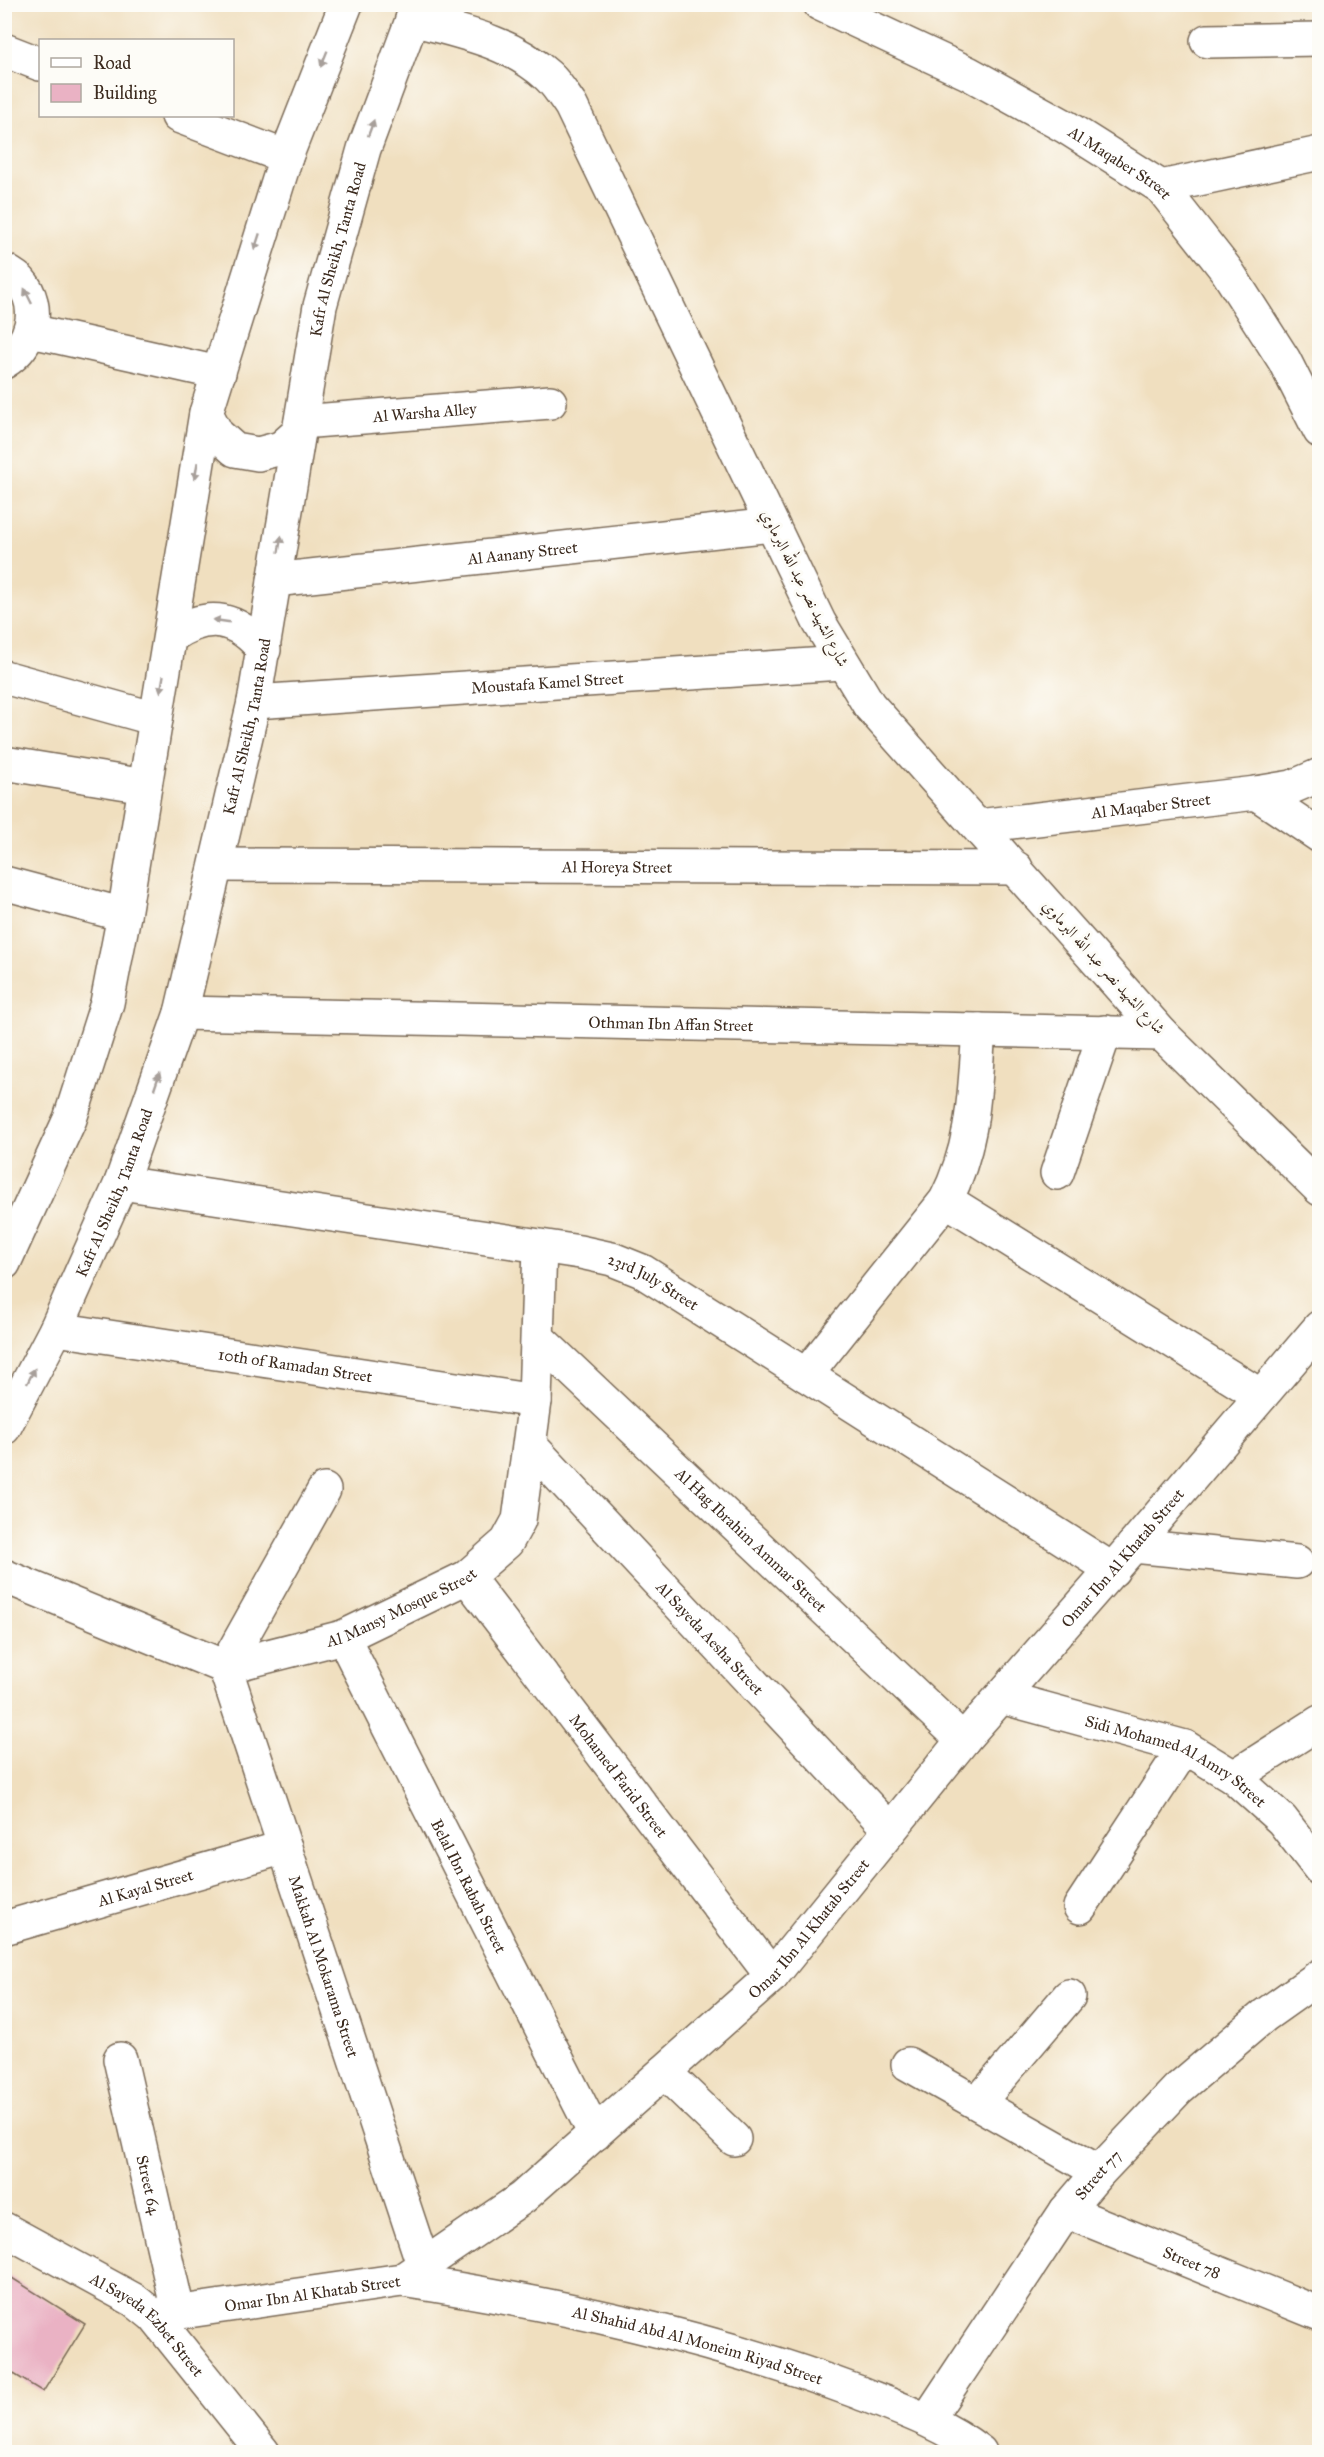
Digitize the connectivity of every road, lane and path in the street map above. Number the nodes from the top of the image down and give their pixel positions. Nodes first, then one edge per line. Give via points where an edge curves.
1 (346, 4) edge
2 (820, 4) edge
3 (415, 12) edge
4 (1320, 39) edge
5 (1207, 41) dead end
6 (4, 50) edge
7 (39, 64) edge
8 (181, 117) edge
9 (1320, 153) edge
10 (286, 157) junction
11 (1161, 187) junction
12 (4, 270) edge
13 (32, 331) junction
14 (4, 362) edge
15 (219, 373) junction
16 (550, 402) dead end
17 (206, 413) junction
18 (300, 427) junction
19 (1320, 431) edge
20 (772, 525) junction
21 (274, 580) junction
22 (171, 636) junction
23 (264, 650) junction
24 (841, 663) junction
25 (4, 677) edge
26 (254, 702) junction
27 (156, 719) junction
28 (4, 763) edge
29 (1320, 775) edge
30 (145, 786) junction
31 (1256, 793) junction
32 (978, 826) junction
33 (1320, 836) edge
34 (218, 865) junction
35 (1016, 868) junction
36 (4, 883) edge
37 (124, 915) junction
38 (181, 1013) junction
39 (979, 1030) junction
40 (1105, 1032) junction
41 (1162, 1034) junction
42 (1057, 1173) dead end
43 (122, 1183) junction
44 (1320, 1189) edge
45 (946, 1200) junction
46 (540, 1246) junction
47 (4, 1263) edge
48 (1320, 1327) edge
49 (56, 1329) junction
50 (539, 1339) junction
51 (807, 1375) junction
52 (1262, 1396) junction
53 (535, 1401) junction
54 (4, 1428) edge
55 (530, 1445) junction
56 (324, 1490) dead end
57 (1123, 1558) junction
58 (1297, 1562) dead end
59 (4, 1576) edge
60 (467, 1577) junction
61 (343, 1637) junction
62 (225, 1667) junction
63 (1001, 1697) junction
64 (1320, 1722) edge
65 (963, 1740) junction
66 (1185, 1747) junction
67 (1234, 1777) junction
68 (890, 1830) junction
69 (285, 1847) junction
70 (1320, 1869) edge
71 (1080, 1907) dead end
72 (4, 1928) edge
73 (772, 1976) junction
74 (1320, 1976) edge
75 (1069, 1996) dead end
76 (120, 2059) dead end
77 (908, 2064) dead end
78 (664, 2072) junction
79 (978, 2103) junction
80 (595, 2134) junction
81 (734, 2139) dead end
82 (1099, 2172) junction
83 (1066, 2211) junction
84 (4, 2229) edge
85 (412, 2272) junction
86 (166, 2313) junction
87 (1320, 2314) edge
88 (928, 2419) junction
89 (976, 2451) edge
90 (263, 2452) edge

1 -> 10 street
2 - 11 street, Al Maqaber Street via 968,73
18 -> 3 street, Kafr Al Sheikh, Tanta Road via 320,306 351,194
3 - 20 street, شارع الشهيد نصر عبد الله البرماوي via 523,56 550,78 571,106
4 - 5 street
6 - 7 street
8 - 10 street
9 - 11 street
10 -> 15 street
11 - 19 street, Al Maqaber Street via 1227,271 1284,360
13 -> 12 street via 32,304 20,281
13 - 14 street via 18,354
13 - 15 street
15 - 17 street
16 - 18 street, Al Warsha Alley
17 - 18 street via 216,434 235,450 258,454 281,448
17 -> 22 street
21 -> 18 street, Kafr Al Sheikh, Tanta Road
20 - 21 street, Al Aanany Street
20 - 24 street, شارع الشهيد نصر عبد الله البرماوي
21 - 23 street, Kafr Al Sheikh, Tanta Road
23 -> 22 street via 250,633 231,622 189,624
22 -> 27 street
23 - 26 street, Kafr Al Sheikh, Tanta Road
24 - 26 street, Moustafa Kamel Street
24 - 32 street, شارع الشهيد نصر عبد الله البرماوي via 869,705
25 - 27 street
26 - 34 street, Kafr Al Sheikh, Tanta Road
27 - 30 street
28 - 30 street
29 - 31 street, Al Maqaber Street via 1292,787
30 - 37 street
31 - 32 street, Al Maqaber Street
31 - 33 street
32 - 35 street, شارع الشهيد نصر عبد الله البرماوي
34 - 35 street, Al Horeya Street
34 - 38 street, Kafr Al Sheikh, Tanta Road
35 - 41 street, شارع الشهيد نصر عبد الله البرماوي
36 - 37 street
37 - 47 street via 107,1003 70,1119
38 - 39 street, Othman Ibn Affan Street
43 -> 38 street, Kafr Al Sheikh, Tanta Road
39 - 40 street, Othman Ibn Affan Street
39 - 45 street via 968,1146
40 - 41 street, Othman Ibn Affan Street
40 - 42 street
41 - 44 street, شارع الشهيد نصر عبد الله البرماوي
43 - 46 street, 23rd July Street
43 - 49 street, Kafr Al Sheikh, Tanta Road
45 - 51 street
45 - 52 street
46 - 50 street, Al Mansy Mosque Street
46 - 51 street, 23rd July Street via 612,1259 642,1271
48 - 52 street, Omar Ibn Al Khatab Street
49 - 53 street, 10th of Ramadan Street
54 -> 49 street, Kafr Al Sheikh, Tanta Road
50 - 53 street, Al Mansy Mosque Street
50 - 65 street, Al Hag Ibrahim Ammar Street
51 - 57 street, 23rd July Street
52 - 57 street, Omar Ibn Al Khatab Street
53 - 55 street, Al Mansy Mosque Street
55 - 60 street, Al Mansy Mosque Street via 522,1507 514,1532
55 - 68 street, Al Sayeda Aesha Street
56 - 62 street
57 - 58 street
57 - 63 street, Omar Ibn Al Khatab Street
59 - 62 street
60 - 61 street, Al Mansy Mosque Street
60 - 73 street, Mohamed Farid Street
61 - 62 street, Al Mansy Mosque Street
61 - 80 street, Belal Ibn Rabah Street
62 - 69 street, Makkah Al Mokarama Street
63 - 65 street, Omar Ibn Al Khatab Street
63 - 66 street, Sidi Mohamed Al Amry Street
64 - 67 street
65 - 68 street, Omar Ibn Al Khatab Street
66 - 67 street, Sidi Mohamed Al Amry Street
66 - 71 street
67 - 70 street, Sidi Mohamed Al Amry Street via 1282,1820
68 - 73 street, Omar Ibn Al Khatab Street
69 - 72 street, Al Kayal Street
69 - 85 street, Makkah Al Mokarama Street
73 - 78 street, Omar Ibn Al Khatab Street
74 - 82 street, Street 77 via 1265,2015 1178,2090
75 - 79 street
76 - 86 street, Street 64
77 - 79 street
78 - 80 street, Omar Ibn Al Khatab Street
78 - 81 street
79 - 82 street
80 - 85 street, Omar Ibn Al Khatab Street via 522,2198
82 - 83 street, Street 77
83 - 87 street, Street 78
83 - 88 street, Street 77
84 - 86 street, Al Sayeda Ezbet Street
85 - 86 street, Omar Ibn Al Khatab Street
85 - 88 street, Al Shahid Abd Al Moneim Riyad Street via 722,2346
86 - 90 street, Al Sayeda Ezbet Street
88 - 89 street, Al Shahid Abd Al Moneim Riyad Street

